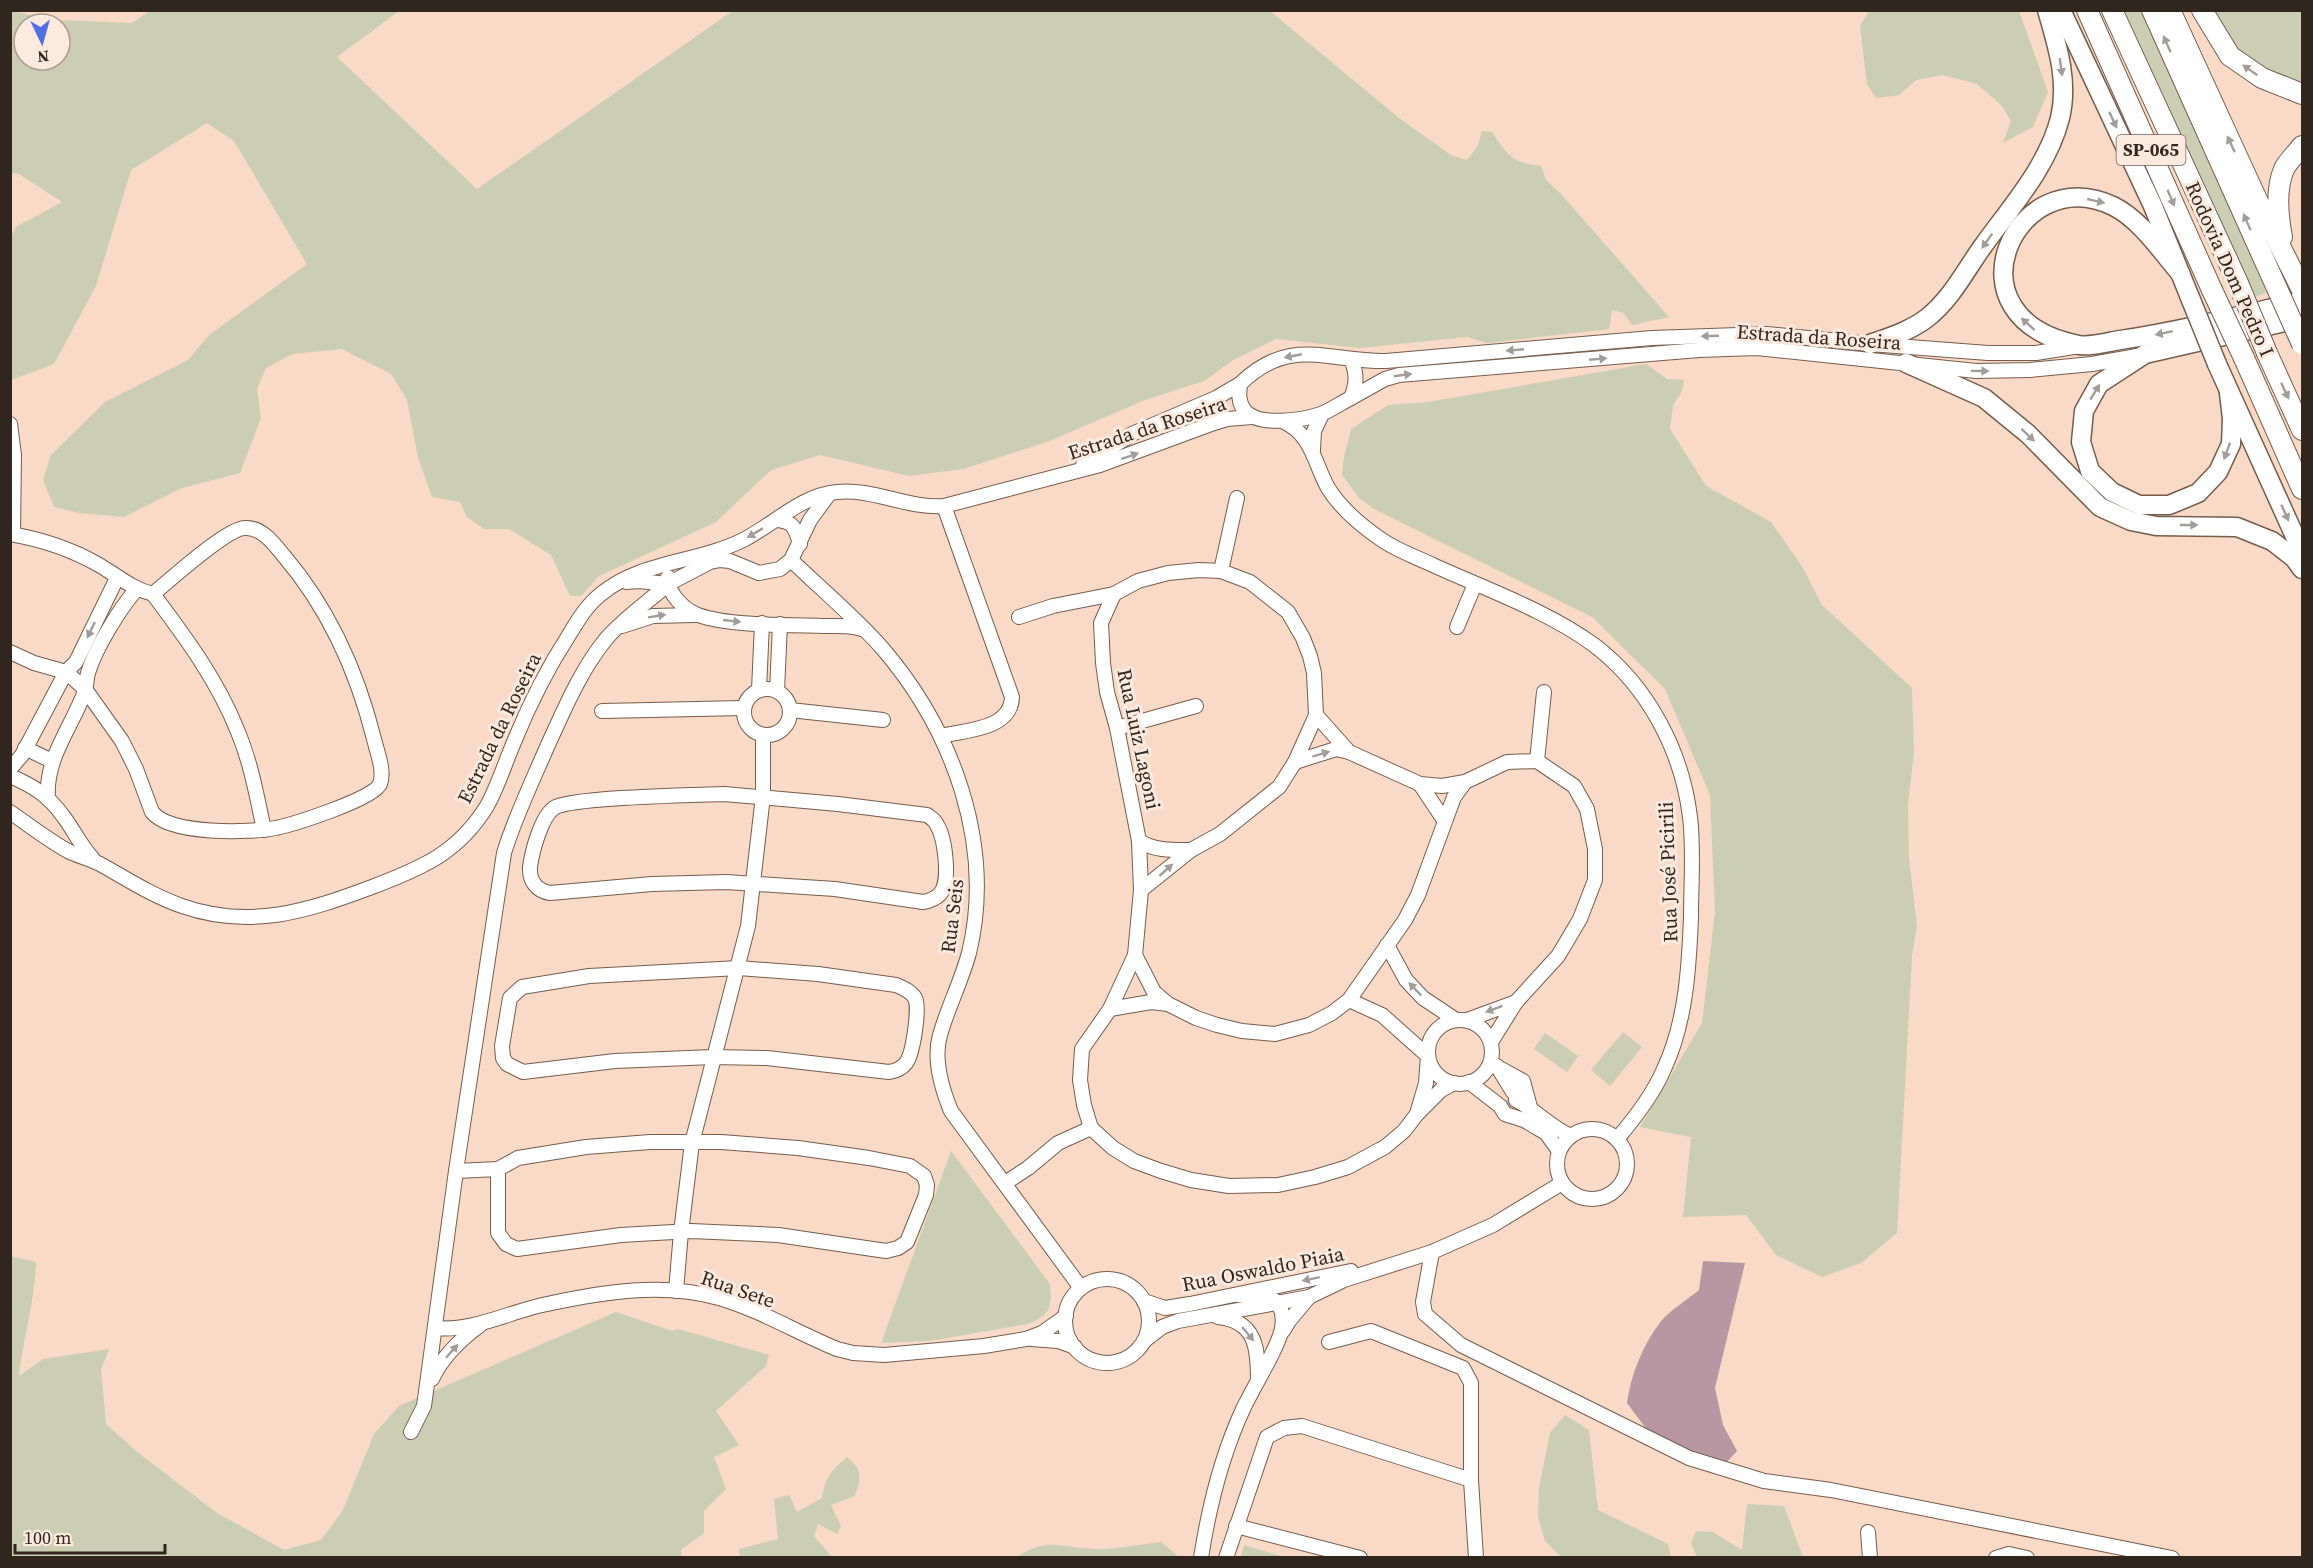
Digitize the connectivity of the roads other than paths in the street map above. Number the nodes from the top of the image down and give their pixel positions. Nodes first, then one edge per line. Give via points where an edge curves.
1 (2048, 10) edge
2 (2061, 10) edge
3 (2087, 10) edge
4 (2112, 10) edge
5 (2152, 10) edge
6 (2170, 10) edge
7 (2202, 10) edge
8 (2302, 94) edge
9 (2302, 146) edge
10 (2290, 263) junction
11 (2180, 273) junction
12 (2302, 290) edge
13 (2302, 301) edge
14 (2302, 318) edge
15 (1870, 344) junction
16 (2302, 344) edge
17 (2082, 346) junction
18 (2145, 354) junction
19 (1351, 359) junction
20 (1906, 363) junction
21 (1240, 384) junction
22 (2229, 393) junction
23 (1351, 398) junction
24 (1322, 414) junction
25 (1252, 417) junction
26 (1282, 421) junction
27 (10, 424) edge
28 (2302, 430) edge
29 (1313, 450) junction
30 (1053, 477) junction
31 (2302, 489) edge
32 (830, 493) junction
33 (1237, 498) dead end
34 (944, 506) junction
35 (777, 520) junction
36 (12, 534) edge
37 (733, 544) junction
38 (800, 544) junction
39 (2302, 552) edge
40 (791, 560) junction
41 (679, 561) junction
42 (739, 564) junction
43 (2302, 568) edge
44 (1221, 571) junction
45 (117, 578) junction
46 (618, 583) junction
47 (668, 584) junction
48 (1474, 584) junction
49 (136, 590) junction
50 (153, 594) junction
51 (1114, 594) junction
52 (832, 598) junction
53 (697, 615) junction
54 (1019, 617) dead end
55 (762, 623) junction
56 (780, 624) junction
57 (809, 624) junction
58 (1457, 627) dead end
59 (617, 628) junction
60 (865, 630) junction
61 (10, 652) edge
62 (66, 672) junction
63 (86, 689) junction
64 (759, 690) junction
65 (777, 691) junction
66 (1544, 692) dead end
67 (1196, 706) dead end
68 (744, 708) junction
69 (790, 710) junction
70 (602, 711) dead end
71 (1316, 715) junction
72 (883, 720) dead end
73 (1117, 728) junction
74 (763, 735) junction
75 (940, 736) junction
76 (25, 748) junction
77 (1348, 752) junction
78 (52, 761) junction
79 (1537, 761) junction
80 (1295, 762) junction
81 (10, 769) edge
82 (10, 776) edge
83 (1465, 782) junction
84 (1420, 784) junction
85 (763, 796) junction
86 (48, 798) junction
87 (10, 812) edge
88 (64, 817) junction
89 (1444, 820) junction
90 (264, 830) junction
91 (40, 833) junction
92 (1139, 841) junction
93 (1191, 850) junction
94 (96, 862) junction
95 (754, 884) junction
96 (1141, 890) junction
97 (1388, 945) junction
98 (1135, 956) junction
99 (739, 968) junction
100 (1349, 1000) junction
101 (1516, 1002) junction
102 (1168, 1004) junction
103 (1110, 1009) junction
104 (1461, 1020) junction
105 (1491, 1042) junction
106 (1428, 1056) junction
107 (713, 1057) junction
108 (1496, 1065) junction
109 (1468, 1082) junction
110 (1454, 1083) junction
111 (1483, 1092) junction
112 (1511, 1100) junction
113 (1530, 1107) junction
114 (1417, 1114) junction
115 (1524, 1120) junction
116 (1091, 1128) junction
117 (1571, 1136) junction
118 (1617, 1140) junction
119 (692, 1143) junction
120 (1559, 1151) junction
121 (498, 1169) junction
122 (456, 1171) junction
123 (1005, 1182) junction
124 (1562, 1183) junction
125 (681, 1232) junction
126 (1432, 1251) junction
127 (1390, 1265) junction
128 (1081, 1288) junction
129 (676, 1291) junction
130 (1236, 1295) junction
131 (1309, 1297) junction
132 (1144, 1302) junction
133 (1279, 1304) junction
134 (1066, 1316) junction
135 (1203, 1317) junction
136 (487, 1320) junction
137 (435, 1328) junction
138 (1281, 1336) junction
139 (1026, 1339) junction
140 (1144, 1341) junction
141 (1329, 1342) dead end
142 (1075, 1347) junction
143 (1258, 1382) junction
144 (427, 1389) junction
145 (411, 1432) dead end
146 (1471, 1480) junction
147 (1236, 1526) junction
148 (1868, 1532) dead end
149 (1201, 1557) edge
150 (1226, 1557) edge
151 (1360, 1557) edge
152 (1476, 1557) edge
153 (1870, 1557) edge
154 (1996, 1557) edge
155 (2027, 1557) edge
156 (2172, 1557) edge

1 -> 15 main road via 2062,68 2063,95 2053,141 1957,287 1927,318 1903,333
2 -> 11 main road via 2153,206
3 -> 31 highway, SP-065, bridge
4 -> 28 highway, Rodovia Dom Pedro I / SP-065, bridge
16 -> 5 highway, Rodovia Dom Pedro I / SP-065, bridge
10 -> 6 highway
8 -> 7 highway via 2262,78 2230,56
9 - 10 highway via 2284,169 2278,194 2278,221
10 - 12 highway
17 -> 11 main road via 2035,330 2017,313 2004,289 2006,252 2030,215 2058,200 2097,200 2115,206 2134,221
11 - 22 main road, bridge
13 -> 17 main road via 2158,334
14 - 18 main road
15 - 17 street, Estrada da Roseira via 1989,353
15 -> 19 street, Estrada da Roseira via 1767,334 1652,338 1386,361
20 -> 18 street, Estrada da Roseira via 1976,371 2030,370
22 -> 18 main road via 2231,444 2218,472 2198,493 2169,505 2139,505 2112,492 2090,471 2081,442 2084,411 2099,384
19 -> 21 street, Estrada da Roseira via 1324,354 1291,356 1263,366
19 - 23 street via 1356,381
23 -> 20 street, Estrada da Roseira via 1399,375 1699,350 1757,348
20 -> 43 main road via 1984,398 2028,434 2100,507 2131,521 2156,526 2237,527 2272,541
21 - 25 street, Estrada da Roseira via 1241,405
21 - 30 street, Estrada da Roseira via 1132,434 1091,461
22 -> 39 main road
23 - 24 street, Estrada da Roseira
24 - 26 street, Estrada da Roseira
24 - 29 street via 1314,430
25 - 26 street, Estrada da Roseira
30 -> 25 street, Estrada da Roseira via 1131,456 1227,419
26 - 29 street, Rua José Picirili via 1299,431
27 - 36 street via 14,455
29 - 48 street, Rua José Picirili via 1329,489 1361,525 1390,546
30 - 34 street, Estrada da Roseira
32 - 34 street, Estrada da Roseira via 849,491 919,506
32 - 35 street, Estrada da Roseira via 813,498
32 - 38 street via 815,512
33 - 44 street
34 - 75 street via 1012,698 1010,710 1000,721
35 -> 37 street, Estrada da Roseira
35 - 38 street via 793,525
36 - 45 street via 80,556
37 - 41 street, Estrada da Roseira
37 - 42 street
38 - 40 street
40 - 42 street via 780,569 766,572 753,572
40 - 52 street, Rua Seis
41 - 46 street, Estrada da Roseira via 635,573
41 - 47 street via 669,573
42 - 47 street via 710,562
44 - 51 street via 1167,573 1138,580
44 - 71 street via 1250,582 1288,612 1310,656
45 - 49 street
45 -> 62 street via 76,662
46 - 47 street
46 - 94 street, Estrada da Roseira via 597,596 554,658 532,699 487,805 473,826 430,864 321,906 264,917 234,917 183,906
47 - 53 street via 681,604
47 - 59 street
48 - 58 street
48 - 118 street, Rua José Picirili via 1561,624 1595,646 1637,687 1659,720 1683,779 1691,819 1690,955 1685,996 1665,1069
49 - 50 street
49 - 63 street via 110,629 88,673
50 - 90 street via 202,662 230,713 247,757
50 - 90 street via 230,533 252,528 264,534 295,569 344,649 368,713 380,764 380,784 375,791 351,803
51 - 54 street
51 - 73 street, Rua Luiz Lagoni via 1101,623 1107,693
52 - 57 street via 827,620
52 - 60 street, Rua Seis
53 -> 55 street
59 -> 53 street via 653,616
55 - 56 street
55 - 64 street
56 - 57 street
56 - 65 street
57 - 60 street
59 - 122 street via 579,678 522,803 504,853
60 - 75 street, Rua Seis via 912,687
61 - 62 street
62 - 63 street
62 - 76 street
63 - 78 street
63 - 90 street via 122,741 156,817 200,831
64 - 65 street
64 - 68 street
65 - 69 street
66 - 79 street
67 - 73 street
68 - 70 street
68 - 74 street via 748,725
69 - 72 street
69 - 74 street via 784,727 775,734
71 - 77 street
71 - 80 street
73 - 92 street, Rua Luiz Lagoni
74 - 85 street
75 - 123 street, Rua Seis via 964,799 977,881 969,952 940,1035 940,1075 951,1111
76 - 78 street
76 - 81 street
80 -> 77 street via 1336,749
77 - 84 street
78 - 86 street
79 - 83 street via 1507,762
79 - 101 street via 1574,786 1587,809 1595,849 1595,880 1580,919 1558,956
80 - 93 street via 1279,788 1220,834
82 - 86 street, Estrada da Roseira
83 - 84 street
83 - 89 street
84 - 89 street
85 - 95 street
85 - 95 street via 927,815 939,830 945,886 941,893 922,902 835,889
85 - 95 street via 690,795 558,806 542,824 530,870 535,886 550,893 661,884
86 - 88 street, Estrada da Roseira
87 - 91 street, Estrada da Roseira
88 - 91 street via 54,832
88 - 94 street, Estrada da Roseira via 82,848
89 - 97 street via 1418,895
91 - 94 street, Estrada da Roseira
92 - 93 street via 1149,847
92 - 96 street, Rua Luiz Lagoni
96 -> 93 street
95 - 99 street
96 - 98 street, Rua Luiz Lagoni
97 - 100 street
104 -> 97 street via 1423,998 1406,980
98 - 102 street via 1154,992
98 - 103 street
99 - 107 street
99 - 107 street via 818,974 906,989 917,1007 909,1058 900,1068 889,1072 767,1058
99 - 107 street via 579,977 522,987 510,998 502,1052 507,1064 517,1071 624,1060
100 - 102 street via 1309,1025 1275,1034 1217,1025
100 - 106 street via 1382,1015
101 -> 104 street
101 - 105 street
102 - 103 street via 1151,1002
103 - 116 street via 1082,1049 1080,1080
104 - 105 street via 1478,1024
104 - 106 street via 1438,1028 1431,1036
105 - 108 street
106 - 110 street via 1436,1074
106 - 114 street via 1426,1083
107 - 119 street
108 - 109 street
108 - 112 street
108 - 113 street via 1523,1081
109 - 110 street
109 - 111 street
110 - 114 street
111 - 112 street via 1494,1092
111 - 115 street via 1505,1113
112 - 113 street
112 - 115 street
113 - 117 street via 1555,1130
114 - 116 street via 1385,1147 1348,1167 1268,1185 1228,1186 1161,1171 1134,1161
115 - 120 street via 1546,1133
116 - 123 street via 1058,1143
117 - 118 street via 1593,1129
117 - 120 street
118 - 124 street via 1627,1161 1620,1186 1601,1198 1588,1198 1576,1195
119 - 121 street via 586,1147 518,1158
119 - 125 street
119 - 125 street via 798,1148 910,1166 924,1176 927,1190 907,1242 886,1251 768,1234
120 - 124 street via 1557,1166
121 - 122 street
121 - 125 street via 498,1233 511,1248
122 - 137 street
123 - 128 street, Rua Seis
124 - 126 street, Rua Oswaldo Piaia via 1493,1225
125 - 129 street
126 - 127 street, Rua Oswaldo Piaia
126 - 156 street via 1425,1314 1461,1345 1689,1458 1764,1481 1831,1490
127 -> 130 street, Rua Oswaldo Piaia
127 - 131 street, Rua Oswaldo Piaia
128 - 132 street via 1104,1279 1120,1281 1134,1289
128 - 134 street
129 - 136 street, Rua Sete via 651,1289 575,1298
129 - 139 street, Rua Sete via 721,1299 853,1353 926,1352
130 - 132 street, Rua Oswaldo Piaia via 1165,1308
130 - 133 street via 1255,1295
131 - 133 street, Rua Oswaldo Piaia
131 - 138 street
132 - 140 street via 1149,1325
133 - 135 street, Rua Oswaldo Piaia
133 - 138 street
134 - 139 street, Rua Sete
134 - 142 street via 1067,1332
135 - 140 street, Rua Oswaldo Piaia via 1162,1327
135 -> 143 street via 1229,1318 1248,1332 1257,1349
136 - 137 street, Rua Sete via 457,1328
144 -> 136 street via 452,1350
137 - 144 street
138 - 143 street
139 - 142 street, Rua Sete via 1058,1341
140 - 142 street via 1127,1358 1111,1362 1095,1360
141 - 146 street via 1371,1331 1463,1368 1471,1383
143 - 149 street via 1224,1460
144 - 145 street via 424,1406
146 - 147 street via 1302,1426 1284,1428 1267,1437
146 - 152 street
147 - 150 street
147 - 151 street
148 - 153 street
154 - 155 street

